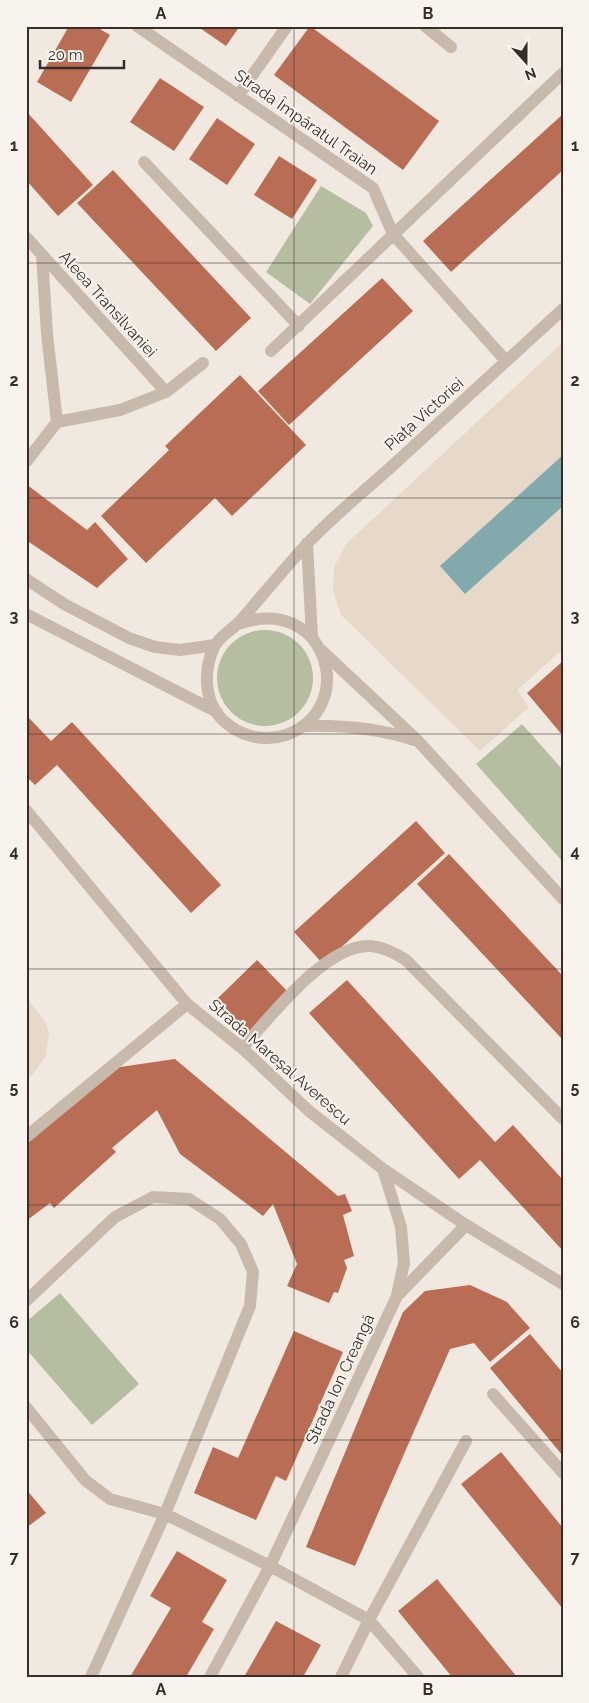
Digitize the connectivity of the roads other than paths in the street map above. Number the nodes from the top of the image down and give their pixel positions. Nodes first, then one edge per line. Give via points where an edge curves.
1 (138, 26) edge
2 (287, 26) edge
3 (425, 26) edge
4 (451, 47) dead end
5 (563, 73) edge
6 (238, 96) junction
7 (144, 162) dead end
8 (393, 234) junction
9 (26, 237) edge
10 (42, 255) junction
11 (563, 309) edge
12 (299, 326) junction
13 (271, 352) dead end
14 (506, 361) junction
15 (203, 363) dead end
16 (166, 392) junction
17 (57, 422) junction
18 (26, 462) edge
19 (307, 543) junction
20 (26, 579) edge
21 (26, 614) edge
22 (236, 625) junction
23 (312, 637) junction
24 (215, 645) junction
25 (321, 650) junction
26 (217, 712) junction
27 (303, 726) junction
28 (418, 741) junction
29 (26, 810) edge
30 (563, 899) edge
31 (187, 1004) junction
32 (242, 1048) junction
33 (563, 1119) edge
34 (26, 1136) edge
35 (383, 1169) junction
36 (466, 1225) junction
37 (563, 1284) edge
38 (397, 1296) junction
39 (26, 1301) edge
40 (493, 1394) dead end
41 (26, 1407) edge
42 (466, 1441) dead end
43 (563, 1473) edge
44 (165, 1514) junction
45 (270, 1566) junction
46 (369, 1620) junction
47 (91, 1677) edge
48 (210, 1677) edge
49 (341, 1677) edge
50 (418, 1677) edge

1 - 6 street, Strada Împăratul Traian
2 - 6 street
3 - 4 street
5 - 8 street
6 - 8 street, Strada Împăratul Traian via 373,188
7 - 12 street
8 - 12 street
8 - 14 street, Strada Împăratul Traian
9 - 10 street, Aleea Transilvaniei
10 - 16 street, Aleea Transilvaniei
10 - 17 street
11 - 14 street, Piața Victoriei
12 - 13 street
14 - 19 street, Piața Victoriei
15 - 16 street
16 - 17 street via 120,410
17 - 18 street
19 - 22 street, Piața Victoriei
19 - 23 street
20 - 24 street via 64,604 129,638 155,647 180,650
21 - 26 street
22 - 23 street, Piața Victoriei via 260,618 285,619
22 - 24 street, Piața Victoriei
23 - 25 street, Piața Victoriei
24 - 26 street, Piața Victoriei via 206,667 207,691
25 - 27 street, Piața Victoriei via 327,670 326,691 318,710
25 - 28 street
26 - 27 street, Piața Victoriei via 230,726 247,735 267,738 286,735
27 - 28 street via 362,728
28 - 30 street
29 - 31 street, Strada Mareșal Averescu
31 - 32 street, Strada Mareșal Averescu
31 - 34 street
32 - 33 street via 298,988 338,955 370,946 390,950 406,960
32 - 35 street, Strada Mareșal Averescu via 309,1111
35 - 36 street, Strada Mareșal Averescu
35 - 38 street via 401,1227 404,1263
36 - 37 street, Strada Mareșal Averescu
36 - 38 street, Strada Ion Creangă
38 - 45 street, Strada Ion Creangă
39 - 44 street via 115,1217 153,1197 189,1199 220,1219 241,1244 253,1272 250,1306
40 - 43 street
41 - 44 street via 91,1485 110,1499
42 - 46 street
44 - 45 street
44 - 47 street
45 - 46 street
45 - 48 street, Strada Ion Creangă
46 - 49 street
46 - 50 street

